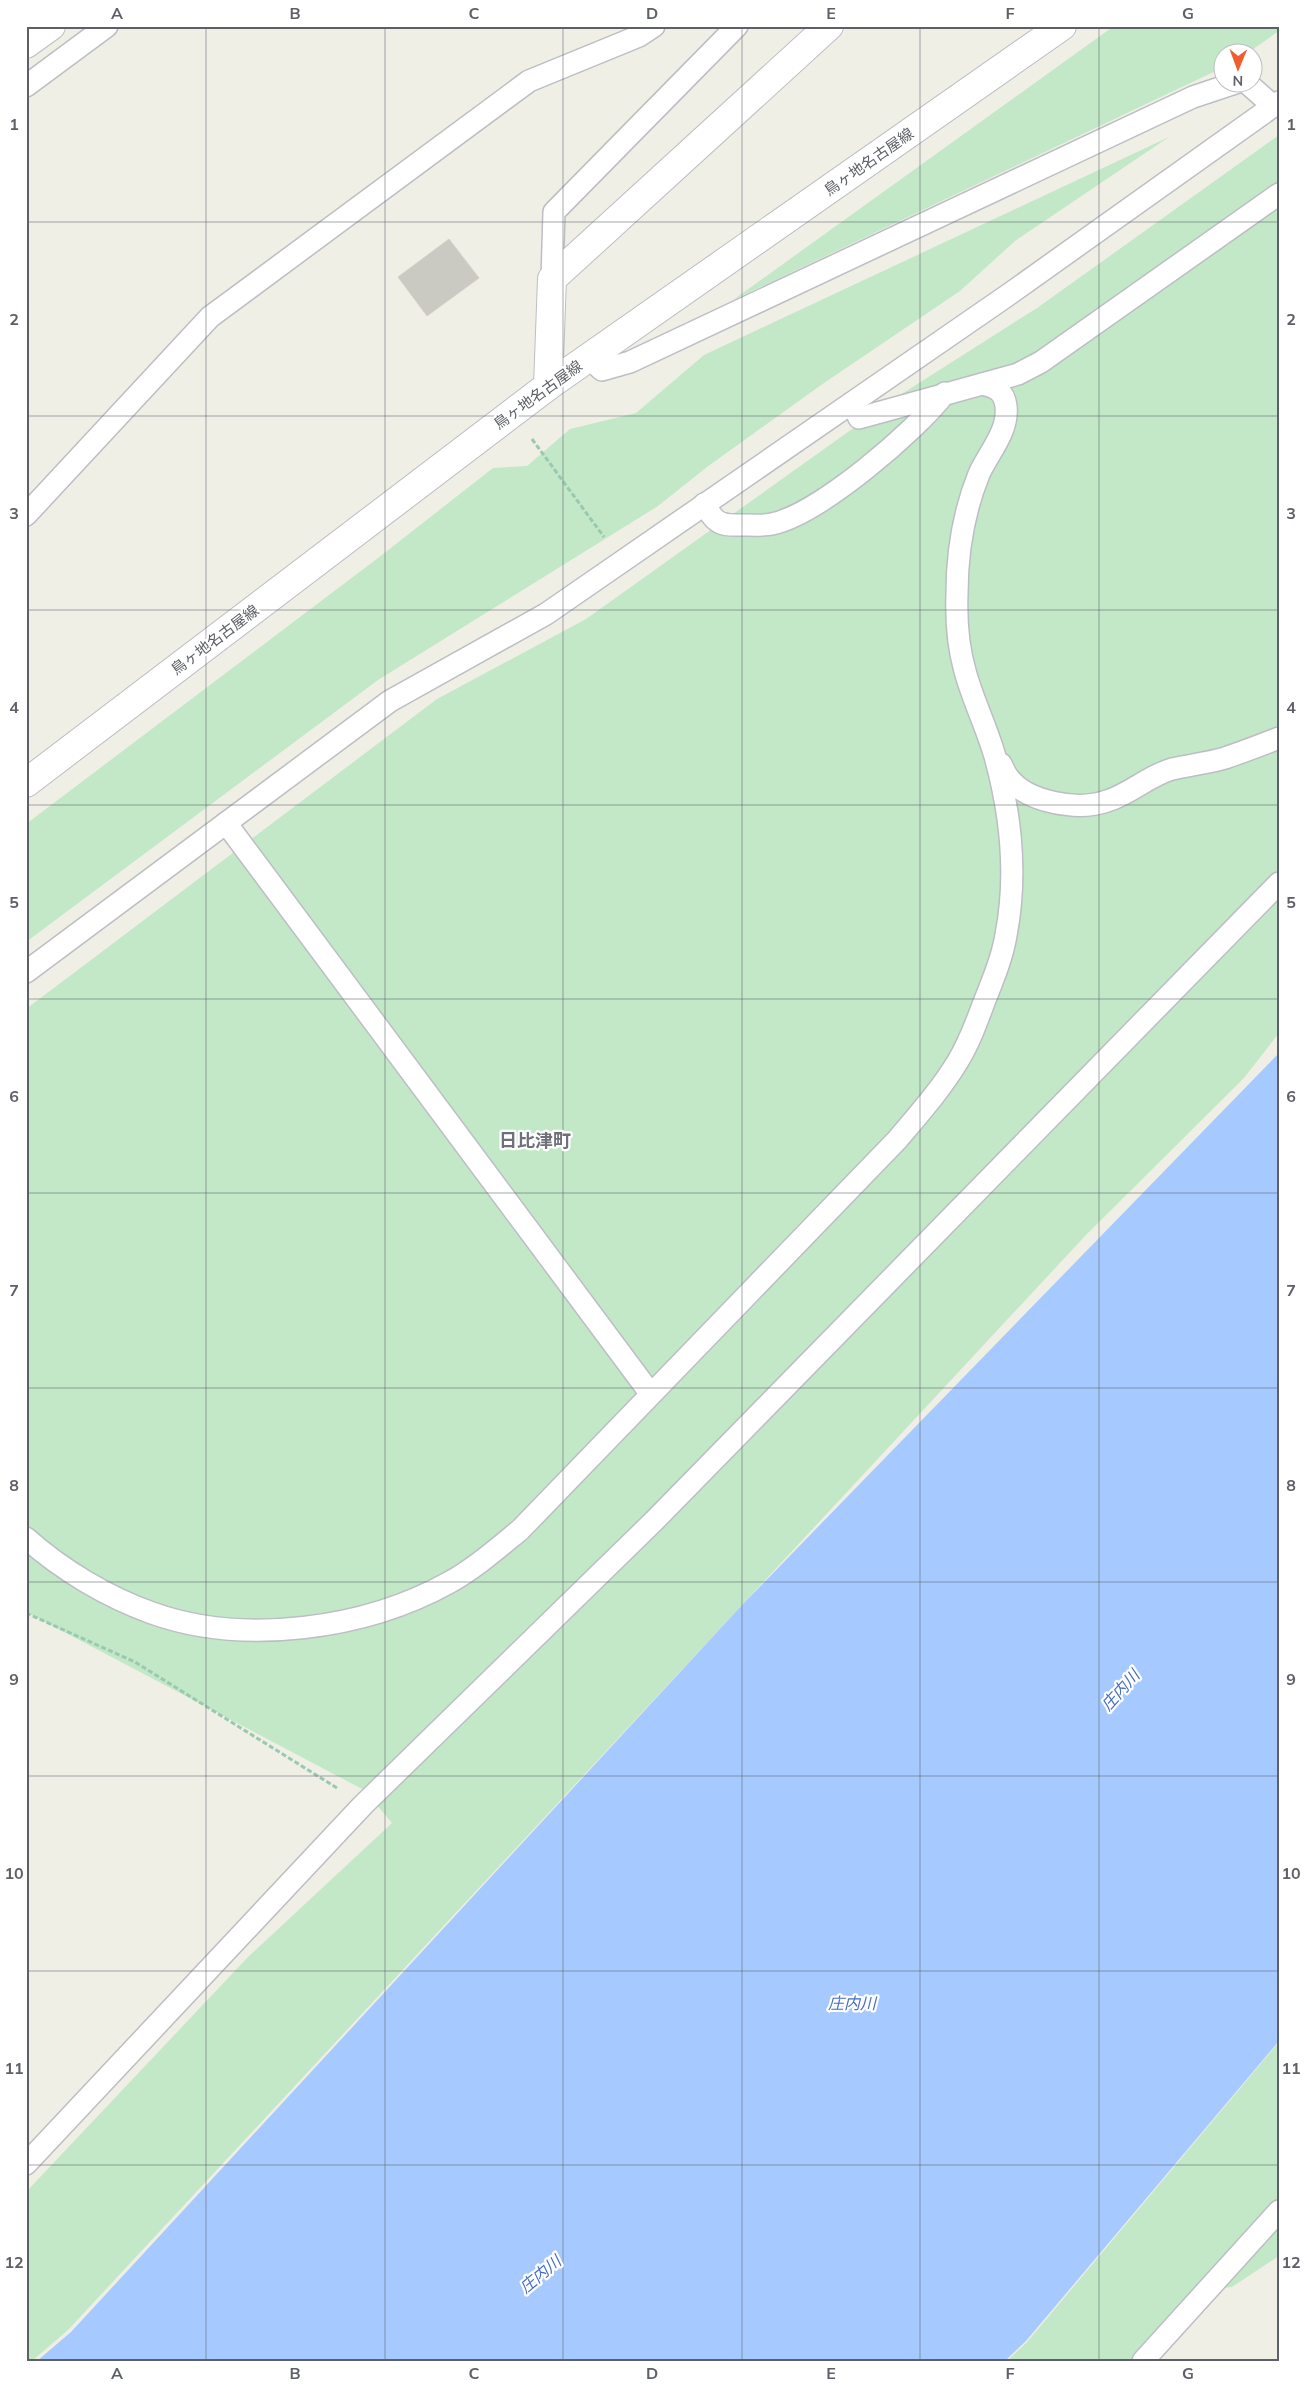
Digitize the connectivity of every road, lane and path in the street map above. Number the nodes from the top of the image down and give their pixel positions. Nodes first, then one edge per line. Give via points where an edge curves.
1 (51, 26) edge
2 (106, 26) edge
3 (654, 26) edge
4 (737, 26) edge
5 (829, 26) edge
6 (1062, 26) edge
7 (26, 44) edge
8 (26, 86) edge
9 (1212, 90) edge
10 (1260, 92) edge
11 (1276, 104) edge
12 (1279, 194) edge
13 (552, 279) junction
14 (589, 358) junction
15 (982, 384) junction
16 (548, 386) junction
17 (945, 394) junction
18 (852, 403) junction
19 (513, 413) junction
20 (704, 504) junction
21 (26, 515) edge
22 (622, 562) junction
23 (1279, 738) edge
24 (993, 750) junction
25 (26, 783) edge
26 (226, 823) junction
27 (1279, 883) edge
28 (26, 972) edge
29 (650, 1393) junction
30 (26, 1538) edge
31 (26, 1613) edge
32 (363, 1804) junction
33 (26, 2164) edge
34 (1279, 2211) edge
35 (1143, 2361) edge

1 - 7 main road
2 - 8 lane
3 - 21 lane via 639,36 529,81 210,317
4 - 13 lane via 554,212
5 - 13 main road
6 - 14 main road, 鳥ヶ地名古屋線
9 - 14 lane via 1193,96 630,362 602,370
10 - 11 lane
11 - 18 lane
12 - 15 lane via 1042,362 1018,374
13 - 16 main road
14 - 16 main road, 鳥ヶ地名古屋線
15 - 17 lane
15 - 24 lane via 996,387 1003,394 1006,422 979,474 968,510 957,571 956,607 965,672
16 - 19 main road, 鳥ヶ地名古屋線
17 - 18 lane via 859,418
17 - 20 lane via 894,445 821,501 798,513 773,524 726,524 715,520
18 - 20 lane
19 - 22 path
19 - 25 main road, 鳥ヶ地名古屋線
20 - 22 lane
22 - 26 lane via 546,614 390,701
23 - 24 lane via 1224,758 1146,779 1109,801 1089,806 1068,805 1025,792 1008,778
24 - 29 lane via 1007,814 1010,911 996,971 958,1062 898,1139
26 - 28 lane
26 - 29 lane
27 - 32 lane via 654,1521
29 - 30 lane via 520,1530 486,1558 451,1582 420,1597 353,1619 309,1627 226,1628 154,1614 120,1601 86,1581 45,1555
31 - 32 path via 135,1662
32 - 33 lane
34 - 35 lane

